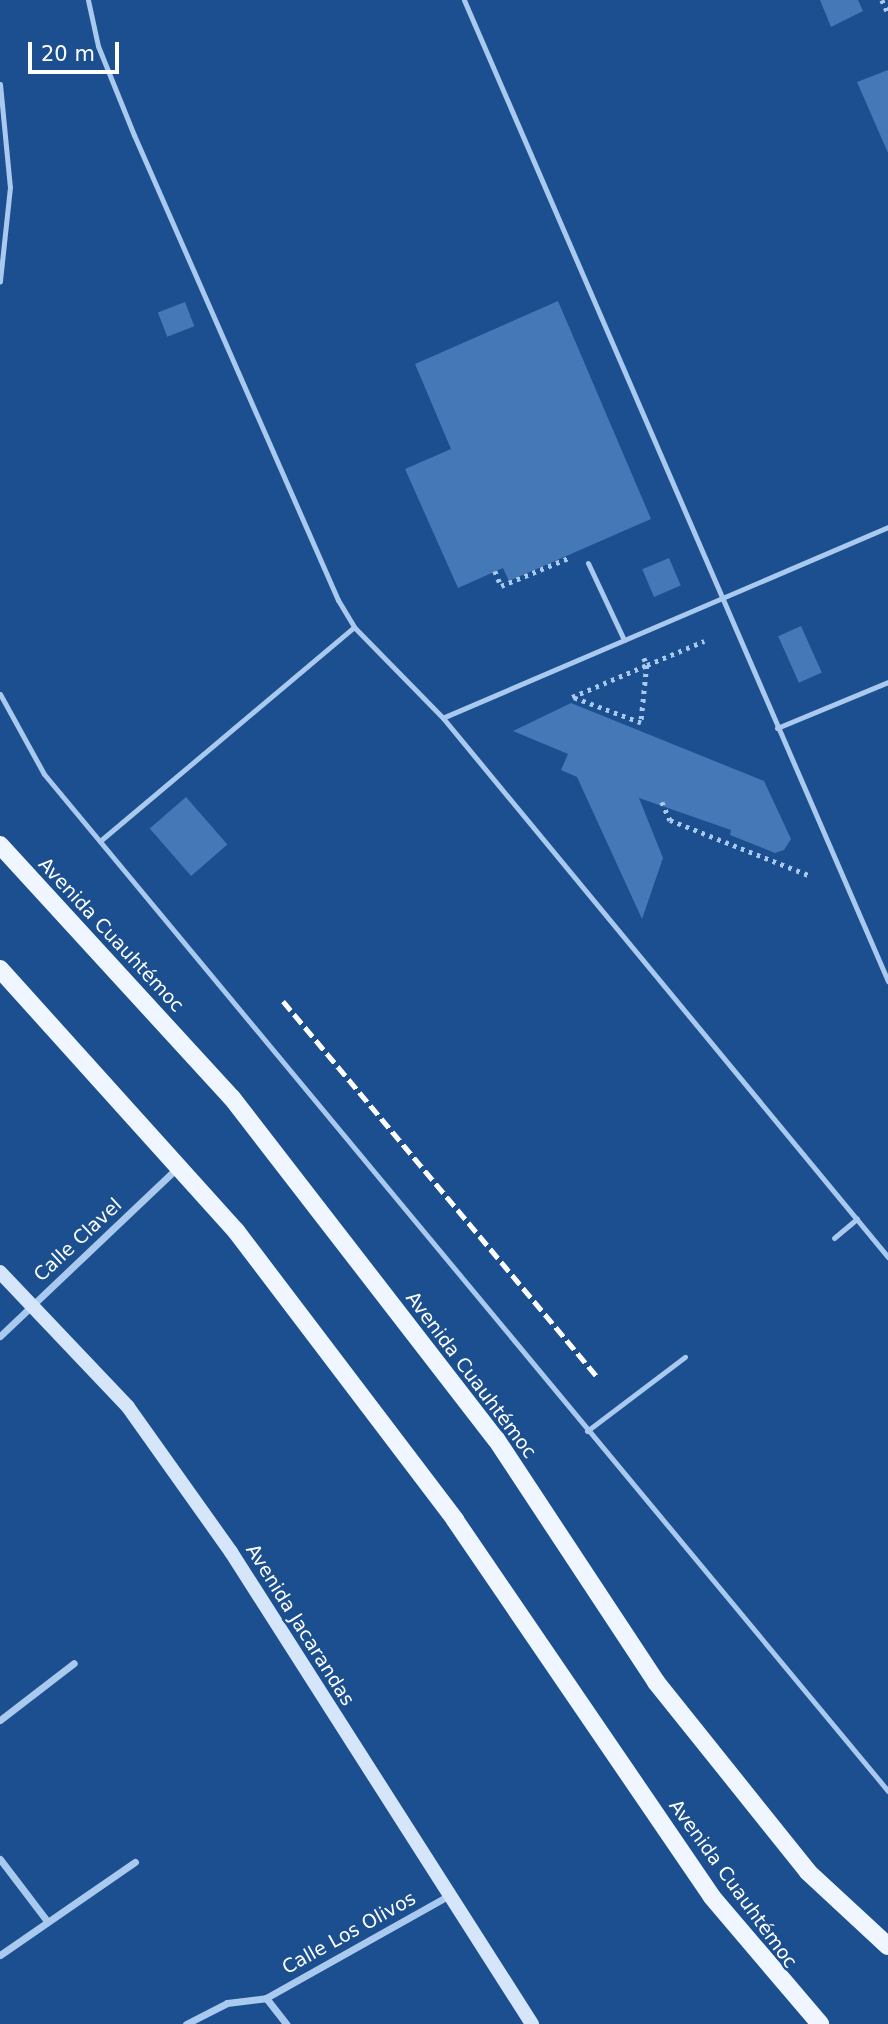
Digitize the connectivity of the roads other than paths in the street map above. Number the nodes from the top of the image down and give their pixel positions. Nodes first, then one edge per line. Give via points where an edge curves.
1 (88, 0) edge
2 (464, 0) edge
3 (0, 84) edge
4 (0, 281) edge
5 (888, 527) edge
6 (588, 563) dead end
7 (720, 599) junction
8 (354, 627) junction
9 (624, 640) junction
10 (888, 682) edge
11 (0, 694) edge
12 (443, 718) junction
13 (777, 728) junction
14 (100, 841) junction
15 (0, 845) edge
16 (0, 970) edge
17 (888, 981) edge
18 (177, 1167) junction
19 (857, 1219) junction
20 (834, 1238) dead end
21 (888, 1256) edge
22 (0, 1272) edge
23 (30, 1307) junction
24 (0, 1336) edge
25 (685, 1357) dead end
26 (587, 1431) junction
27 (74, 1663) dead end
28 (0, 1720) edge
29 (888, 1791) edge
30 (0, 1859) edge
31 (135, 1861) dead end
32 (448, 1896) junction
33 (47, 1922) junction
34 (888, 1946) edge
35 (0, 1955) edge
36 (266, 1998) junction
37 (186, 2024) edge
38 (286, 2024) edge
39 (532, 2024) edge
40 (820, 2024) edge

1 - 8 lane via 98,46 207,310
2 - 7 lane
3 - 4 lane via 10,187
5 - 7 lane
6 - 9 lane
7 - 9 lane
7 - 13 lane
8 - 12 lane
8 - 14 lane
9 - 12 lane
10 - 13 lane
11 - 14 lane via 44,774
12 - 19 lane
13 - 17 lane
14 - 26 lane
15 - 34 main road, Avenida Cuauhtémoc via 232,1098 496,1439 656,1682 808,1871
16 - 18 main road, Avenida Cuauhtémoc
18 - 23 street, Calle Clavel
18 - 40 main road, Avenida Cuauhtémoc via 236,1231 339,1364 455,1521 712,1897
19 - 20 lane
19 - 21 lane
22 - 23 main road, Avenida Jacarandas
23 - 24 street, Calle Clavel
23 - 32 main road, Avenida Jacarandas via 128,1407 232,1552
25 - 26 lane
26 - 29 lane
27 - 28 street
30 - 33 street
31 - 33 street
32 - 36 street, Calle Los Olivos
32 - 39 main road, Avenida Jacarandas
33 - 35 street
36 - 37 street via 227,2003
36 - 38 street

